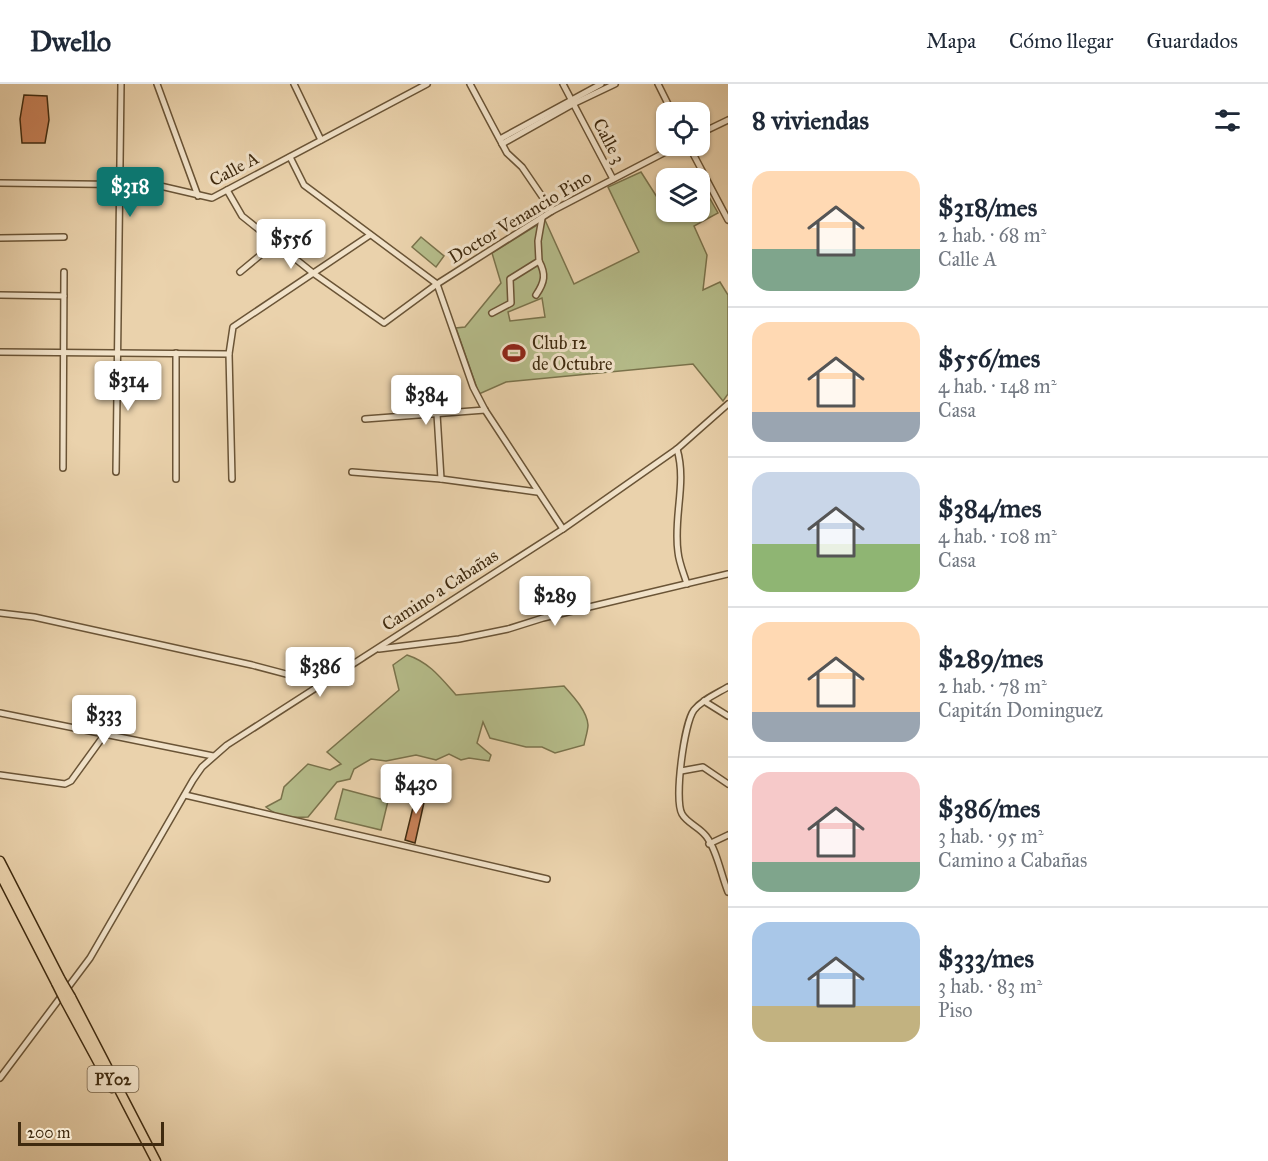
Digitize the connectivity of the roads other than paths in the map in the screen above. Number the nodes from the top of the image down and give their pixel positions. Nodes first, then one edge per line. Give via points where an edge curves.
1 (121, 84) edge
2 (157, 84) edge
3 (294, 84) edge
4 (428, 84) edge
5 (470, 84) edge
6 (563, 84) edge
7 (601, 84) edge
8 (615, 84) edge
9 (658, 84) edge
10 (572, 102) junction
11 (667, 102) edge
12 (728, 120) edge
13 (710, 129) edge
14 (321, 140) junction
15 (501, 142) junction
16 (658, 156) edge
17 (694, 156) edge
18 (290, 157) junction
19 (613, 179) junction
20 (0, 183) edge
21 (119, 183) junction
22 (227, 190) junction
23 (198, 196) junction
24 (552, 211) junction
25 (542, 218) junction
26 (728, 218) edge
27 (370, 235) junction
28 (64, 237) dead end
29 (0, 238) edge
30 (275, 243) junction
31 (539, 261) junction
32 (64, 272) dead end
33 (240, 272) dead end
34 (313, 273) junction
35 (436, 284) junction
36 (0, 295) edge
37 (536, 295) dead end
38 (64, 296) junction
39 (492, 313) dead end
40 (0, 352) edge
41 (63, 352) junction
42 (117, 352) junction
43 (176, 354) junction
44 (229, 354) junction
45 (728, 404) edge
46 (485, 410) junction
47 (437, 414) junction
48 (365, 420) dead end
49 (676, 449) junction
50 (63, 468) dead end
51 (116, 472) dead end
52 (352, 472) dead end
53 (176, 479) dead end
54 (232, 479) dead end
55 (441, 479) junction
56 (537, 492) junction
57 (563, 529) junction
58 (728, 574) edge
59 (687, 584) junction
60 (0, 613) edge
61 (377, 649) junction
62 (321, 683) junction
63 (728, 687) edge
64 (704, 701) junction
65 (0, 712) edge
66 (728, 716) edge
67 (105, 734) junction
68 (213, 756) junction
69 (681, 771) junction
70 (0, 775) edge
71 (728, 784) edge
72 (185, 795) junction
73 (728, 835) edge
74 (709, 843) junction
75 (0, 861) edge
76 (0, 874) edge
77 (547, 879) dead end
78 (728, 892) edge
79 (59, 982) junction
80 (68, 999) junction
81 (0, 1078) edge
82 (149, 1161) edge
83 (156, 1161) edge

1 - 21 street
2 - 23 street
3 - 14 street
4 - 14 street, Calle A
5 - 15 street
6 - 10 street, Calle 3
7 - 10 street
8 - 10 street
9 - 11 street
10 - 15 street
10 - 19 street, Calle 3
12 - 13 street
14 - 18 street, Calle A
15 - 24 street
16 - 19 street, Doctor Venancio Pino
17 - 26 street
18 - 22 street, Calle A
18 - 27 street via 303,185
19 - 24 street, Doctor Venancio Pino
20 - 21 street, Calle A
21 - 23 street, Calle A via 165,186
21 - 42 street
22 - 23 street, Calle A via 212,198
22 - 30 street via 242,216
24 - 25 street, Doctor Venancio Pino
25 - 31 street
25 - 35 street, Doctor Venancio Pino
27 - 34 street
27 - 35 street
28 - 29 street
30 - 33 street
30 - 34 street
31 - 37 street via 545,271
31 - 39 street via 510,279 511,303
32 - 38 street
34 - 35 street, Doctor Venancio Pino via 384,323
34 - 44 street via 238,322 231,333
35 - 46 street
36 - 38 street
38 - 41 street
40 - 41 street
41 - 42 street
41 - 50 street
42 - 43 street
42 - 51 street
43 - 44 street
43 - 53 street
44 - 54 street
45 - 49 street, Camino a Cabañas
46 - 47 street
46 - 56 street
47 - 48 street
47 - 55 street
49 - 57 street, Camino a Cabañas
49 - 59 street via 681,469 678,553
52 - 55 street
55 - 56 street
56 - 57 street
57 - 61 street, Camino a Cabañas
58 - 59 street
59 - 61 street via 499,631
60 - 62 street via 34,617
61 - 62 street, Camino a Cabañas
62 - 68 street, Camino a Cabañas
63 - 64 street
64 - 66 street
64 - 69 street via 689,718
65 - 67 street
67 - 68 street
67 - 70 street via 65,784
68 - 72 street, Camino a Cabañas
69 - 71 street via 703,767
69 - 74 street via 681,813
72 - 77 street
72 - 81 street, Camino a Cabañas via 90,958
73 - 74 street
74 - 78 street
75 - 79 highway, PY02
76 - 79 highway, PY02
79 - 80 highway, PY02, bridge
80 - 82 highway, PY02
80 - 83 highway, PY02

